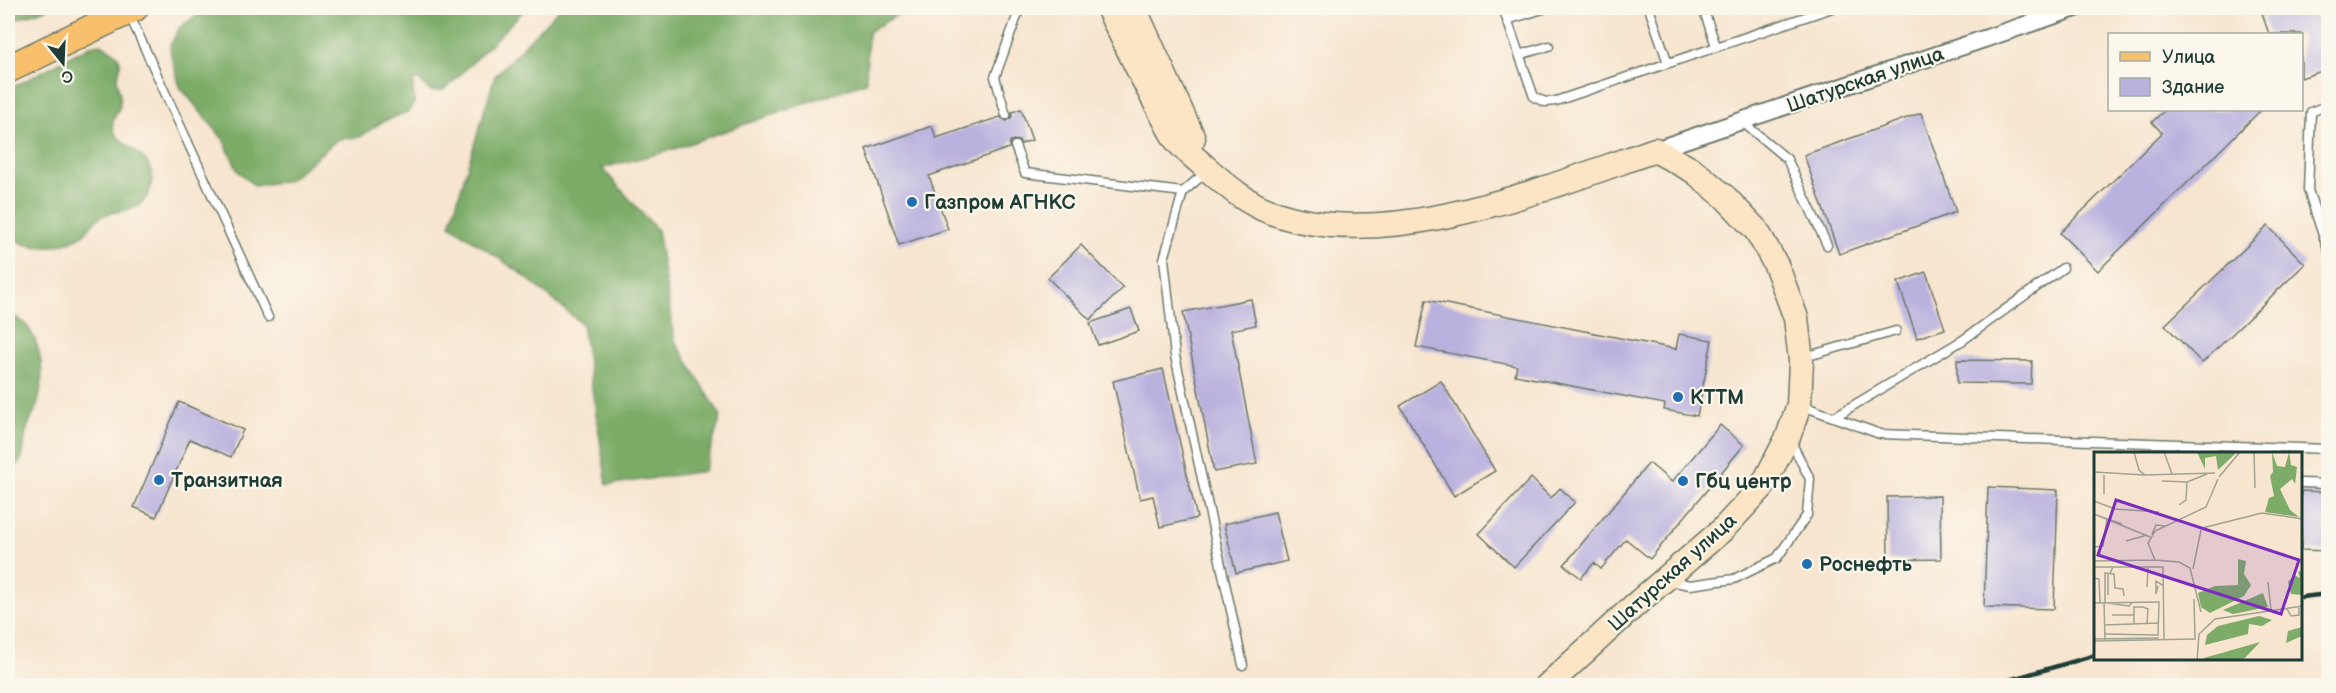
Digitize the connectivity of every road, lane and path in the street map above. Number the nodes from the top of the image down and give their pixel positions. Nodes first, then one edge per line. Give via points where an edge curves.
1 (92, 8) edge
2 (1020, 8) edge
3 (1108, 8) edge
4 (1134, 8) edge
5 (1503, 8) edge
6 (1546, 8) edge
7 (1649, 8) edge
8 (1704, 8) edge
9 (1832, 8) edge
10 (2076, 8) edge
11 (130, 9) edge
12 (1507, 20) junction
13 (1549, 46) dead end
14 (1716, 46) junction
15 (8, 49) edge
16 (1520, 55) junction
17 (1668, 63) junction
18 (8, 69) edge
19 (2328, 105) edge
20 (1005, 115) dead end
21 (1741, 121) junction
22 (1015, 146) dead end
23 (1655, 150) junction
24 (1209, 170) junction
25 (1183, 192) junction
26 (1827, 245) dead end
27 (2328, 250) edge
28 (2063, 268) dead end
29 (268, 317) dead end
30 (1896, 331) dead end
31 (1801, 358) junction
32 (1799, 405) junction
33 (1834, 417) junction
34 (1788, 437) junction
35 (2173, 444) junction
36 (2328, 449) edge
37 (2176, 452) edge
38 (2303, 483) edge
39 (2328, 484) edge
40 (1665, 580) junction
41 (1242, 666) dead end
42 (1547, 686) edge

1 - 15 main road
2 - 20 lane via 995,77
3 - 24 main road, Шатурская улица via 1177,141
4 - 24 main road, Шатурская улица
5 - 12 lane
6 - 12 lane
7 - 17 lane
8 - 14 lane
9 - 14 lane
10 - 21 street, Шатурская улица
11 - 18 main road
11 - 29 lane
12 - 16 lane
13 - 16 lane
14 - 17 lane
16 - 17 lane via 1534,97 1545,102
19 - 27 lane via 2311,112 2308,190
21 - 23 street, Шатурская улица
21 - 26 lane via 1787,159
22 - 25 lane via 1025,173
23 - 24 main road, Шатурская улица via 1479,208 1410,222 1371,225 1326,224 1269,212 1227,187
23 - 31 main road, Шатурская улица via 1694,171 1757,231 1777,267 1796,318
24 - 25 lane
25 - 41 lane via 1164,259 1175,356
28 - 33 lane via 1963,340
30 - 31 lane
31 - 32 main road, Шатурская улица
32 - 33 lane
32 - 34 main road, Шатурская улица
33 - 35 lane via 1880,434
34 - 40 main road, Шатурская улица via 1762,487 1722,530
34 - 40 lane via 1810,479 1807,515 1778,558 1734,579 1690,585
35 - 36 lane
35 - 37 lane
38 - 39 lane
40 - 42 main road, Шатурская улица

